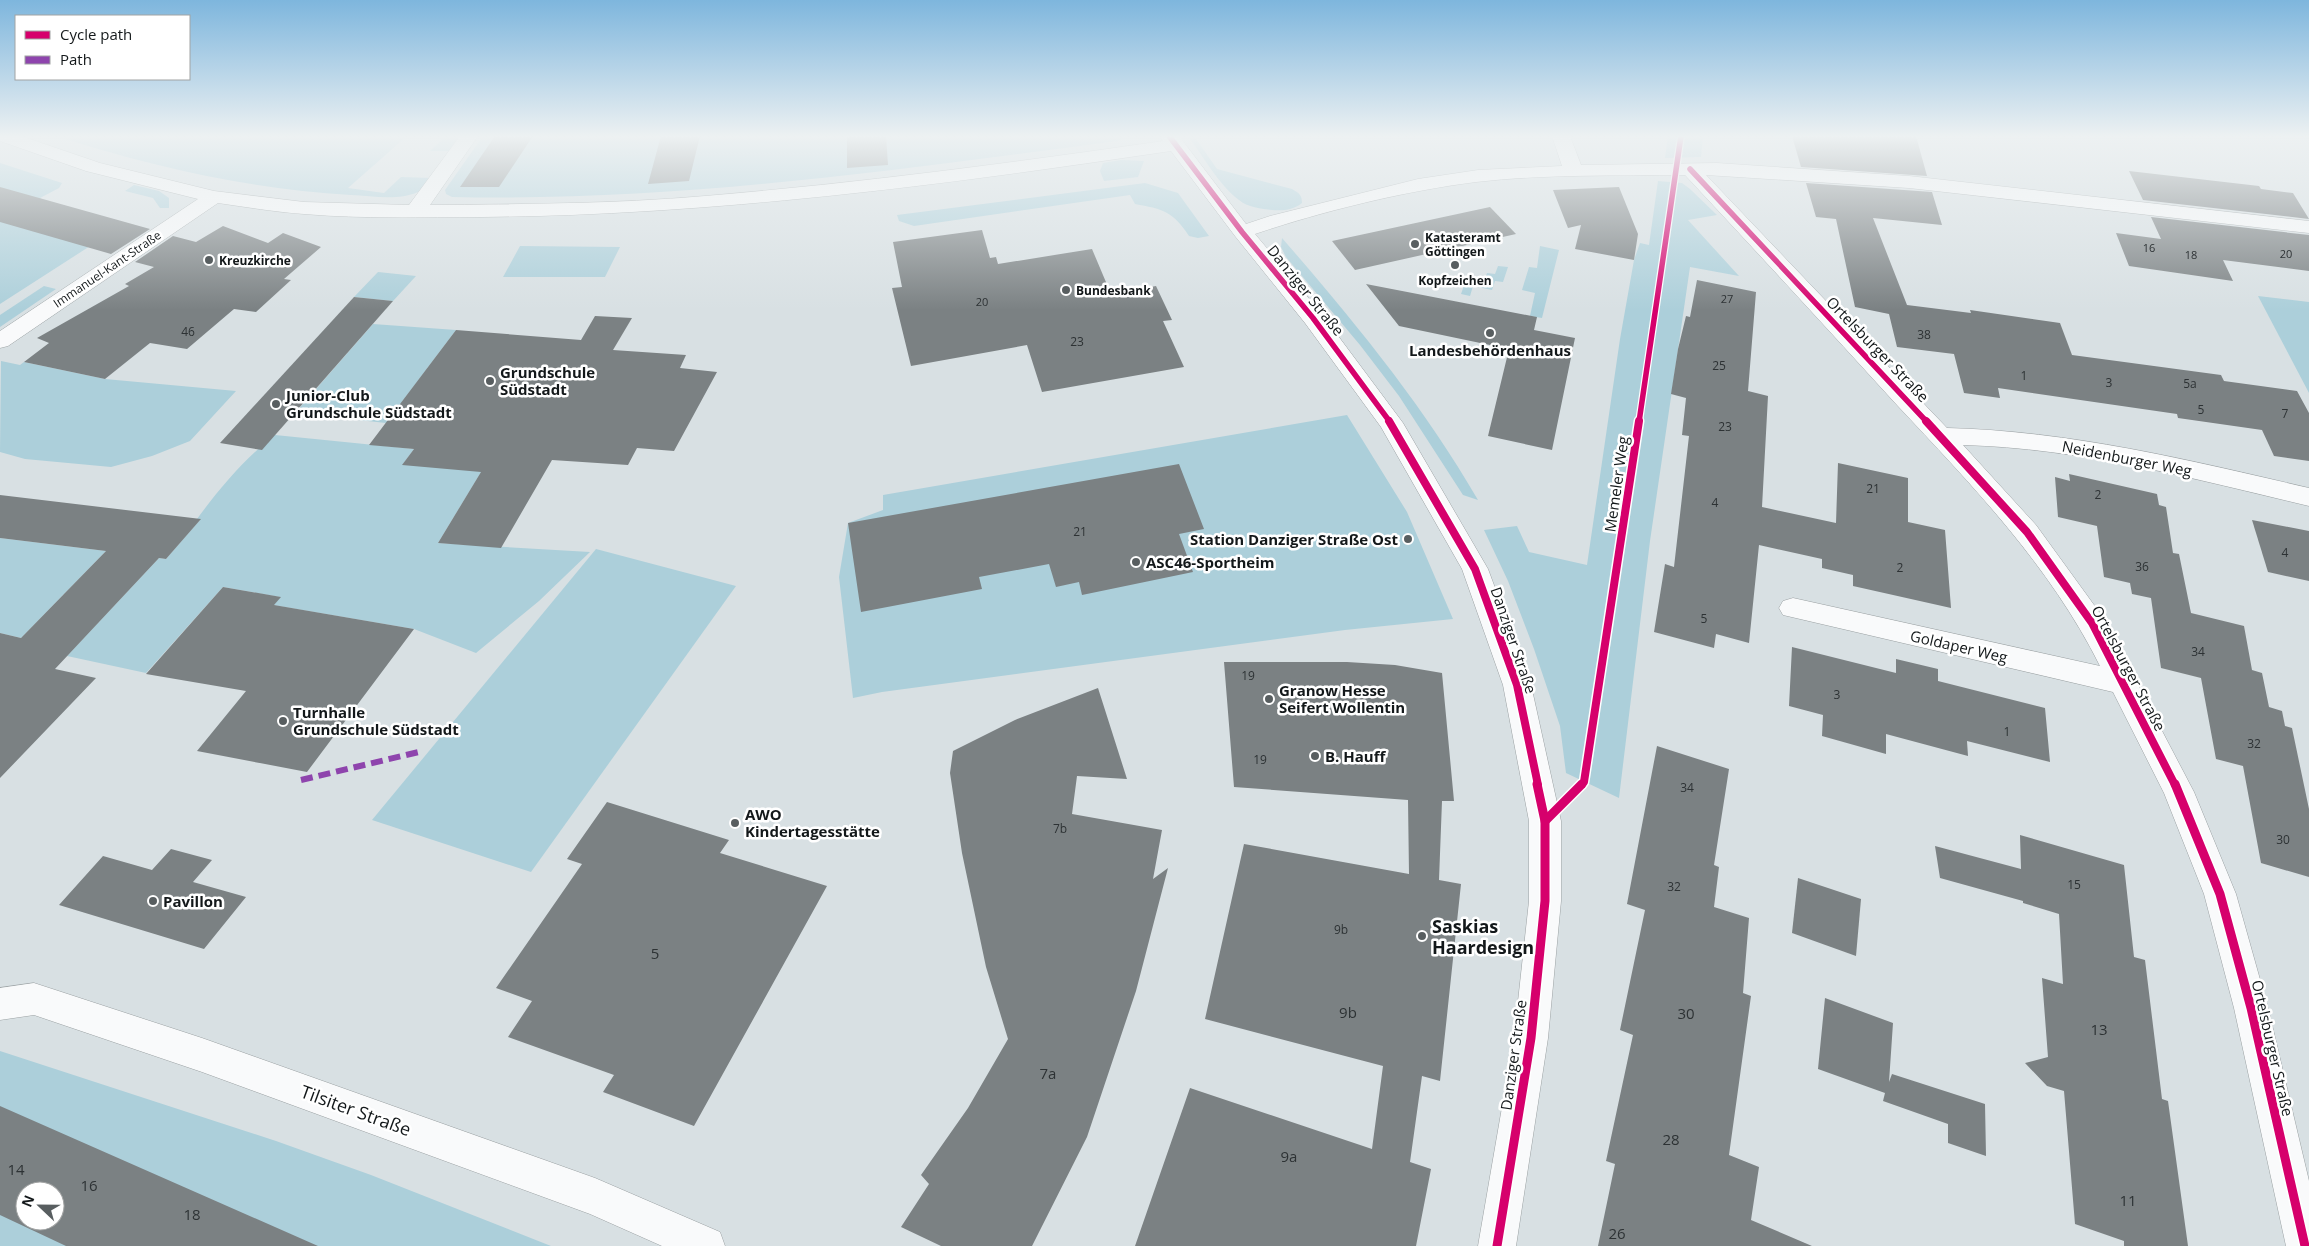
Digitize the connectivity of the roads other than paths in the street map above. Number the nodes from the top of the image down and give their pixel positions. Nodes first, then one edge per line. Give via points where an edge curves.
1 (199, 194) edge
2 (427, 194) edge
3 (780, 194) edge
4 (1213, 194) edge
5 (1381, 194) edge
6 (1714, 194) edge
7 (2017, 194) edge
8 (214, 198) junction
9 (415, 211) junction
10 (2309, 227) edge
11 (1242, 232) junction
12 (0, 341) edge
13 (1942, 436) junction
14 (2309, 497) edge
15 (1793, 608) dead end
16 (2125, 683) junction
17 (0, 1004) edge
18 (686, 1242) edge
19 (1497, 1246) edge
20 (2305, 1246) edge

1 - 8 street
2 - 9 street
3 - 9 street via 704,202 549,210
4 - 11 street, Danziger Straße
5 - 11 street
6 - 13 street, Ortelsburger Straße
7 - 10 street
8 - 9 street via 304,208
8 - 12 street, Immanuel-Kant-Straße
11 - 19 street, Danziger Straße via 1313,318 1391,423 1475,569 1517,685 1545,821 1545,901 1531,1038
13 - 14 street, Neidenburger Weg via 2028,440 2168,465
13 - 16 street, Ortelsburger Straße via 2027,532 2092,623
15 - 16 street, Goldaper Weg
16 - 20 street, Ortelsburger Straße via 2179,792 2220,894 2251,1008
17 - 18 street, Tilsiter Straße via 34,999 210,1058 595,1197

